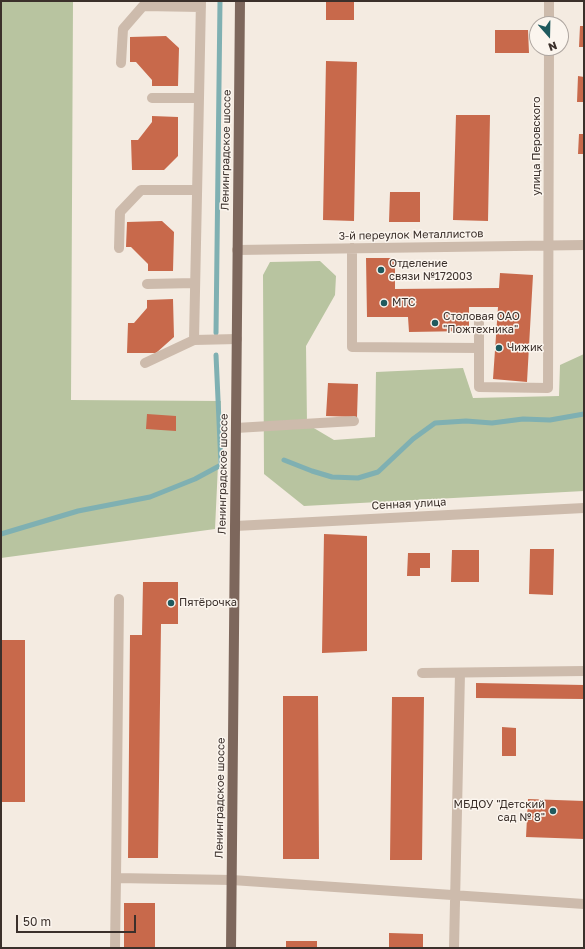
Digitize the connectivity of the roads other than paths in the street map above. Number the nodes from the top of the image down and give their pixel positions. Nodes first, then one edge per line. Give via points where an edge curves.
1 (240, 1) edge
2 (549, 1) edge
3 (201, 4) edge
4 (549, 16) edge
5 (549, 56) edge
6 (121, 63) dead end
7 (152, 98) dead end
8 (199, 98) junction
9 (197, 190) junction
10 (548, 244) junction
11 (584, 245) edge
12 (119, 248) dead end
13 (352, 248) junction
14 (237, 250) junction
15 (195, 283) junction
16 (147, 284) dead end
17 (479, 322) dead end
18 (237, 339) junction
19 (194, 340) junction
20 (478, 348) junction
21 (145, 363) dead end
22 (354, 421) dead end
23 (236, 428) junction
24 (584, 508) edge
25 (235, 526) junction
26 (119, 599) dead end
27 (584, 671) edge
28 (422, 673) dead end
29 (460, 673) junction
30 (116, 878) junction
31 (232, 880) junction
32 (454, 895) junction
33 (584, 904) edge
34 (115, 948) edge
35 (231, 948) edge
36 (454, 948) edge

1 - 14 main road, Ленинградское шоссе
2 - 4 street
3 - 6 street via 143,6 123,29
3 - 8 street
5 - 10 street, улица Перовского
7 - 8 street
8 - 9 street
9 - 12 street via 141,190 120,212
9 - 15 street
10 - 11 street, 3-й переулок Металлистов
10 - 13 street, 3-й переулок Металлистов
10 - 20 street, улица Перовского via 548,388 479,387
13 - 14 street, 3-й переулок Металлистов
13 - 20 street via 352,347
14 - 18 main road, Ленинградское шоссе
15 - 16 street
15 - 19 street
17 - 20 street
18 - 19 street
18 - 23 main road, Ленинградское шоссе
19 - 21 street
22 - 23 street
23 - 25 main road, Ленинградское шоссе
24 - 25 street, Сенная улица
25 - 31 main road, Ленинградское шоссе
26 - 30 street
27 - 29 street
28 - 29 street
29 - 32 street
30 - 31 street
30 - 34 street
31 - 32 street
31 - 35 main road, Ленинградское шоссе
32 - 33 street
32 - 36 street

